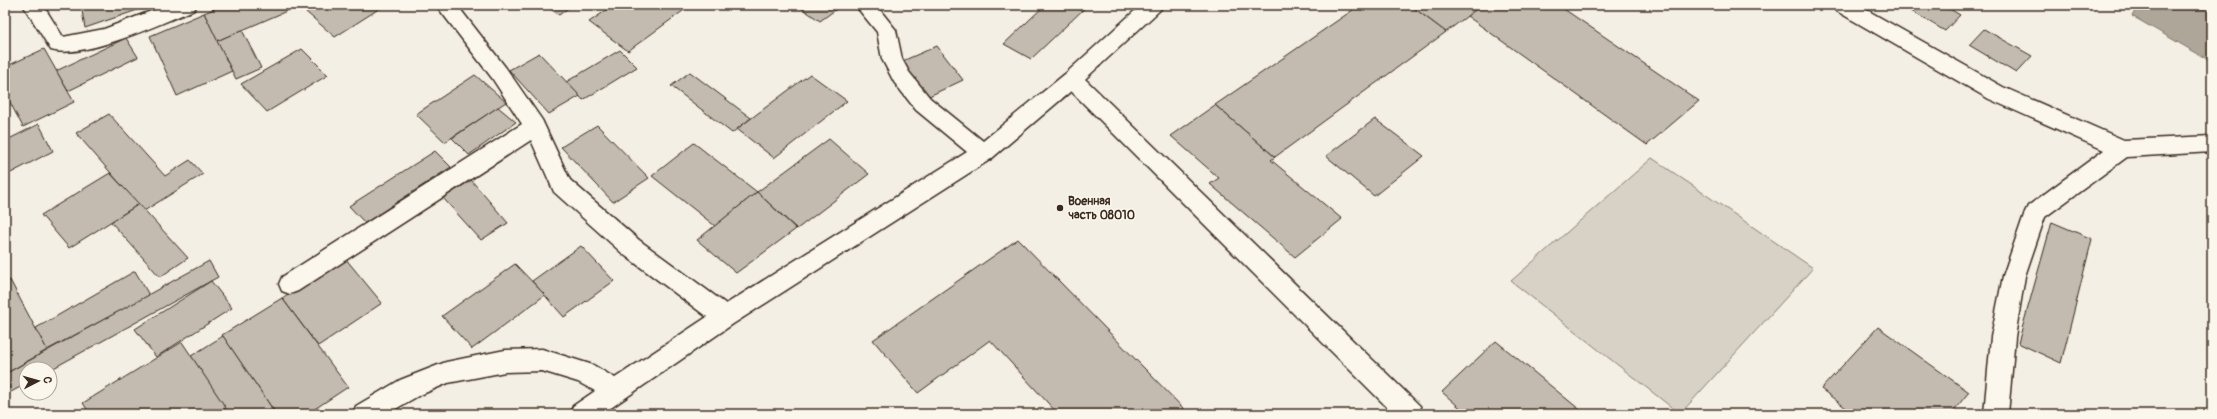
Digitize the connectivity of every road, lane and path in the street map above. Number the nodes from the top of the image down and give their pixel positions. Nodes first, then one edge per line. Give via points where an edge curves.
1 (33, 5) edge
2 (188, 5) edge
3 (446, 5) edge
4 (865, 5) edge
5 (1153, 5) edge
6 (1842, 5) edge
7 (1072, 79) junction
8 (535, 126) junction
9 (2212, 144) edge
10 (2122, 149) junction
11 (983, 153) junction
12 (290, 284) dead end
13 (725, 317) junction
14 (616, 390) junction
15 (365, 414) edge
16 (582, 414) edge
17 (1411, 414) edge
18 (1996, 414) edge

1 - 2 street via 58,45 79,44 102,37
3 - 8 street via 499,73
4 - 11 street via 886,30 892,59 901,77 923,104
5 - 7 street
6 - 10 street via 1996,93
7 - 11 street
7 - 17 street
8 - 12 street
8 - 13 street via 562,186 631,247
9 - 10 street
10 - 18 street via 2036,212 2014,276 2003,337
11 - 13 street
13 - 14 street
14 - 15 street via 585,373 542,360 505,361 446,373 409,388
14 - 16 street

